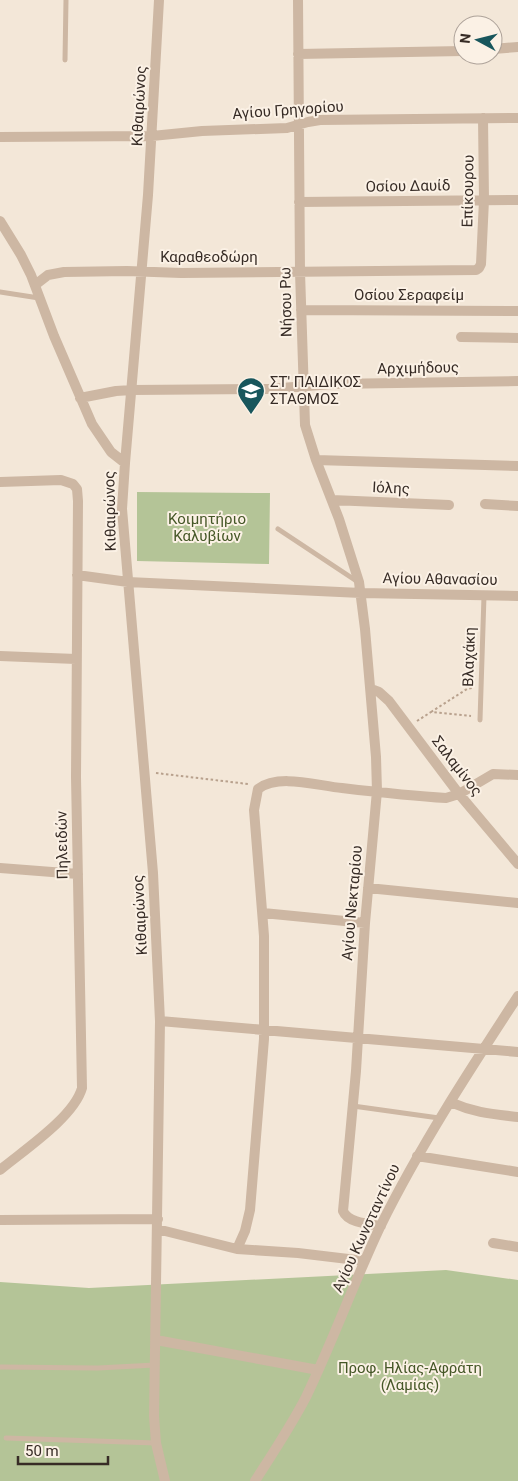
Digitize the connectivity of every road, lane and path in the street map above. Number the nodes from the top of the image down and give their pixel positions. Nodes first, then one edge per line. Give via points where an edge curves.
1 (66, 0) edge
2 (159, 0) edge
3 (298, 0) edge
4 (518, 47) edge
5 (503, 48) edge
6 (453, 51) edge
7 (298, 54) junction
8 (65, 60) dead end
9 (483, 118) junction
10 (518, 118) edge
11 (299, 124) junction
12 (152, 136) junction
13 (0, 137) edge
14 (484, 200) junction
15 (518, 200) edge
16 (299, 202) junction
17 (0, 221) edge
18 (481, 264) joint
19 (143, 272) junction
20 (300, 272) junction
21 (35, 284) junction
22 (0, 292) edge
23 (40, 298) junction
24 (301, 310) junction
25 (518, 311) edge
26 (461, 337) dead end
27 (518, 338) edge
28 (518, 381) edge
29 (303, 387) junction
30 (132, 390) junction
31 (80, 398) junction
32 (316, 460) junction
33 (124, 463) junction
34 (518, 466) edge
35 (0, 482) edge
36 (332, 500) junction
37 (485, 504) dead end
38 (449, 506) dead end
39 (518, 506) edge
40 (278, 529) dead end
41 (77, 575) junction
42 (128, 582) junction
43 (359, 582) junction
44 (361, 593) junction
45 (484, 595) junction
46 (518, 596) edge
47 (0, 656) edge
48 (76, 659) junction
49 (481, 686) junction
50 (371, 689) junction
51 (431, 712) junction
52 (480, 718) joint
53 (408, 727) junction
54 (144, 771) junction
55 (518, 775) edge
56 (259, 788) junction
57 (376, 791) junction
58 (459, 794) junction
59 (518, 864) edge
60 (0, 868) edge
61 (78, 874) junction
62 (368, 888) junction
63 (518, 904) edge
64 (263, 913) junction
65 (365, 923) junction
66 (518, 996) edge
67 (160, 1021) junction
68 (264, 1031) junction
69 (358, 1038) junction
70 (484, 1048) junction
71 (518, 1052) edge
72 (450, 1102) junction
73 (353, 1106) junction
74 (518, 1117) edge
75 (439, 1118) junction
76 (417, 1156) junction
77 (0, 1170) edge
78 (518, 1172) edge
79 (0, 1220) edge
80 (157, 1224) junction
81 (381, 1226) junction
82 (493, 1243) dead end
83 (518, 1247) edge
84 (236, 1249) junction
85 (365, 1261) junction
86 (156, 1340) junction
87 (155, 1365) junction
88 (0, 1366) edge
89 (318, 1370) junction
90 (6, 1438) dead end
91 (156, 1443) junction
92 (165, 1481) edge
93 (255, 1481) edge

1 - 8 lane
2 - 12 street, Κιθαιρώνος
3 - 7 street, Νήσου Ρω
4 - 5 street
6 - 7 street
7 - 11 street, Νήσου Ρω
9 - 10 street, Αγίου Γρηγορίου
9 - 11 street, Αγίου Γρηγορίου via 320,120
9 - 14 street, Επίκουρου
11 - 12 street, Αγίου Γρηγορίου via 287,128
11 - 16 street, Νήσου Ρω
12 - 13 street, Αγίου Γρηγορίου
12 - 19 street, Κιθαιρώνος
14 - 15 street, Οσίου Δαυίδ
14 - 16 street, Οσίου Δαυίδ
14 - 18 street, Επίκουρου
16 - 20 street, Νήσου Ρω
17 - 21 street
18 - 20 street, Καραθεοδώρη via 476,270
19 - 20 street, Καραθεοδώρη
19 - 21 street, Καραθεοδώρη via 55,273
19 - 30 street, Κιθαιρώνος
20 - 24 street, Νήσου Ρω
21 - 23 street
22 - 23 lane
23 - 31 street
24 - 25 street, Οσίου Σεραφείμ
24 - 29 street, Νήσου Ρω
26 - 27 street
28 - 29 street, Αρχιμήδους
29 - 30 street, Αρχιμήδους
29 - 32 street, Νήσου Ρω via 305,425
30 - 31 street, Αρχιμήδους
30 - 33 street, Κιθαιρώνος
31 - 33 street via 101,439
32 - 34 street
32 - 36 street, Νήσου Ρω
33 - 42 street, Κιθαιρώνος via 123,526
35 - 41 street, Πηλειδών via 61,480 73,484 78,500
36 - 38 street, Ιόλης
36 - 43 street, Νήσου Ρω
37 - 39 street
40 - 43 lane
41 - 42 street, Αγίου Αθανασίου
41 - 48 street, Πηλειδών
42 - 44 street, Αγίου Αθανασίου
42 - 54 street, Κιθαιρώνος
43 - 44 street, Νήσου Ρω
44 - 45 street, Αγίου Αθανασίου
44 - 50 street, Αγίου Νεκταρίου
45 - 46 street, Αγίου Αθανασίου
45 - 49 lane, Βλαχάκη
47 - 48 street
48 - 61 street, Πηλειδών
49 - 51 path via 467,689
49 - 52 lane, Βλαχάκη
50 - 53 street, Σαλαμίνος via 384,696
50 - 57 street, Αγίου Νεκταρίου
51 - 52 path
51 - 53 path
53 - 58 street, Σαλαμίνος
54 - 56 path
54 - 67 street, Κιθαιρώνος
55 - 58 street via 493,774
56 - 57 street via 272,783 298,782
56 - 64 street via 254,810
57 - 58 street via 446,798
57 - 62 street, Αγίου Νεκταρίου
58 - 59 street, Σαλαμίνος
60 - 61 street
61 - 77 street, Πηλειδών via 80,1097 63,1118
62 - 63 street
62 - 65 street, Αγίου Νεκταρίου
64 - 65 street
64 - 68 street
65 - 69 street, Αγίου Νεκταρίου
66 - 70 street, Αγίου Κωνσταντίνου
67 - 68 street
67 - 80 street, Κιθαιρώνος
68 - 69 street
68 - 84 street via 250,1210
69 - 70 street
69 - 73 street, Αγίου Νεκταρίου
70 - 71 street
70 - 72 street, Αγίου Κωνσταντίνου
72 - 74 street via 481,1113
72 - 75 street, Αγίου Κωνσταντίνου
73 - 75 lane
73 - 81 street, Αγίου Νεκταρίου via 343,1210 354,1221
75 - 76 street, Αγίου Κωνσταντίνου
76 - 78 street
76 - 81 street, Αγίου Κωνσταντίνου
79 - 80 street
80 - 84 street
80 - 86 street, Κιθαιρώνος
81 - 85 street, Αγίου Κωνσταντίνου
82 - 83 street
84 - 85 street
85 - 89 street, Αγίου Κωνσταντίνου
86 - 87 street, Κιθαιρώνος
86 - 89 street
87 - 88 lane via 98,1368
87 - 91 street, Κιθαιρώνος
89 - 93 street, Αγίου Κωνσταντίνου via 297,1413
90 - 91 lane
91 - 92 street, Κιθαιρώνος

